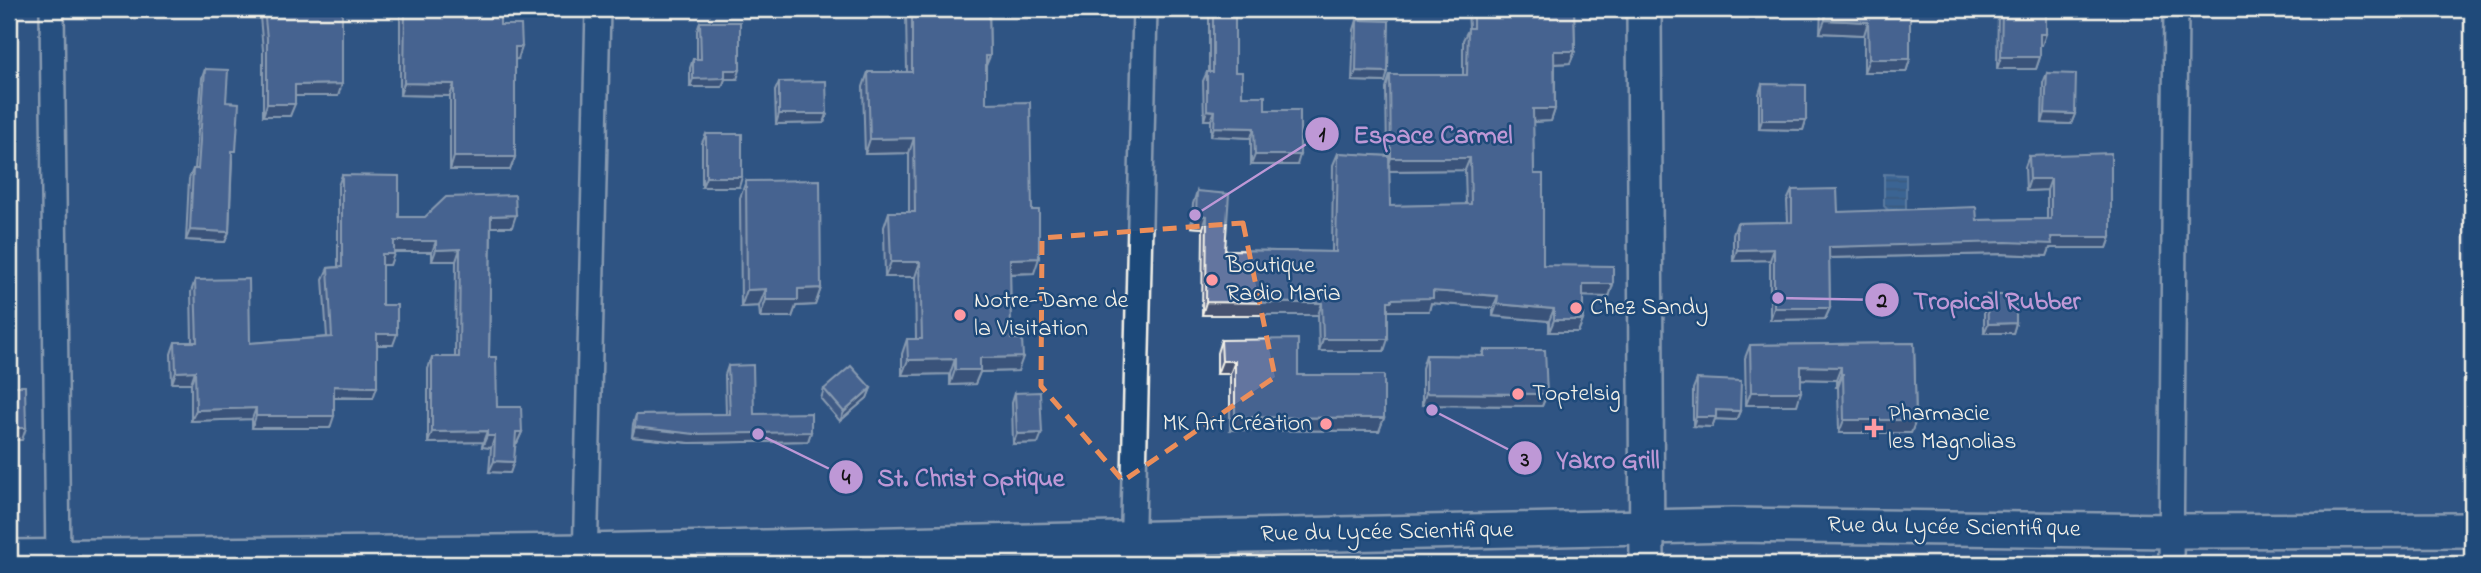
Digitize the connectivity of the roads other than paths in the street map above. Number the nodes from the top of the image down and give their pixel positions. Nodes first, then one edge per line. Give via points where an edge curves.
1 (52, 9) edge
2 (598, 9) edge
3 (1145, 9) edge
4 (1644, 9) edge
5 (2176, 9) edge
6 (1647, 527) junction
7 (2472, 530) edge
8 (2171, 531) junction
9 (1131, 551) edge
10 (9, 557) edge
11 (584, 558) edge
12 (58, 560) edge
13 (1647, 564) edge
14 (2171, 564) edge

1 - 12 street
2 - 11 street
3 - 9 street
4 - 6 street
5 - 8 street
6 - 8 street, Rue du Lycée Scientifique
6 - 9 street, Rue du Lycée Scientifique
6 - 13 street
7 - 8 street, Rue du Lycée Scientifique
8 - 14 street
9 - 11 street, Rue du Lycée Scientifique
10 - 12 street, Rue du Lycée Scientifique
11 - 12 street, Rue du Lycée Scientifique

